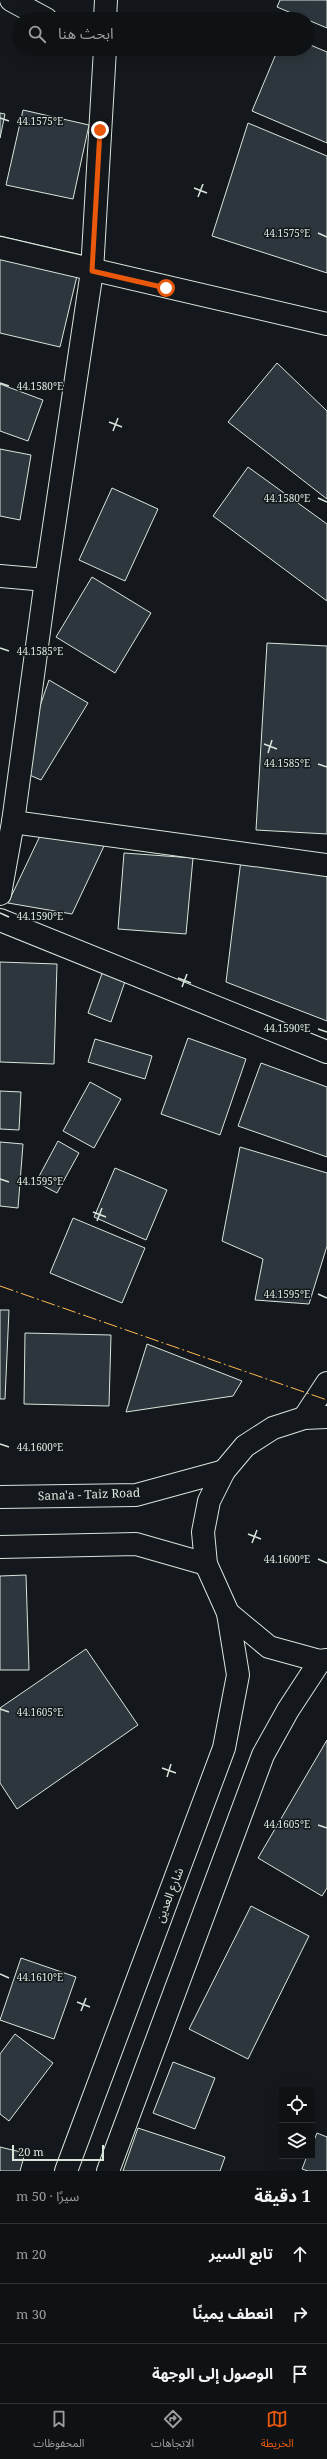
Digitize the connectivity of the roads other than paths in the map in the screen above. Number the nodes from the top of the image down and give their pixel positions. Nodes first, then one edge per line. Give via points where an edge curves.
1 (11, 0) edge
2 (106, 0) edge
3 (33, 12) edge
4 (105, 12) edge
5 (104, 56) edge
6 (0, 248) edge
7 (92, 271) junction
8 (327, 324) edge
9 (0, 576) edge
10 (46, 580) junction
11 (13, 822) junction
12 (327, 865) edge
13 (0, 894) edge
14 (0, 920) edge
15 (327, 1052) edge
16 (327, 1383) edge
17 (327, 1417) edge
18 (304, 1418) junction
19 (224, 1471) junction
20 (0, 1497) edge
21 (0, 1547) edge
22 (206, 1564) junction
23 (228, 1612) junction
24 (324, 1660) edge
25 (66, 2171) edge
26 (108, 2171) edge

1 - 3 main road
2 - 4 main road
5 - 7 main road
6 - 7 main road
7 - 8 main road
7 - 10 main road
9 - 10 main road
10 - 11 main road
11 - 12 main road
11 - 13 main road
14 - 15 main road
16 - 18 main road
17 - 18 main road
18 - 19 main road via 273,1428 245,1446
19 - 20 main road, Sana'a - Taiz Road via 136,1495
19 - 22 main road via 209,1501 203,1532
21 - 22 main road via 136,1544
22 - 23 main road
23 - 24 main road via 269,1647
23 - 25 main road, شارع العدين via 238,1675 224,1748
24 - 26 main road via 288,1710 263,1755

